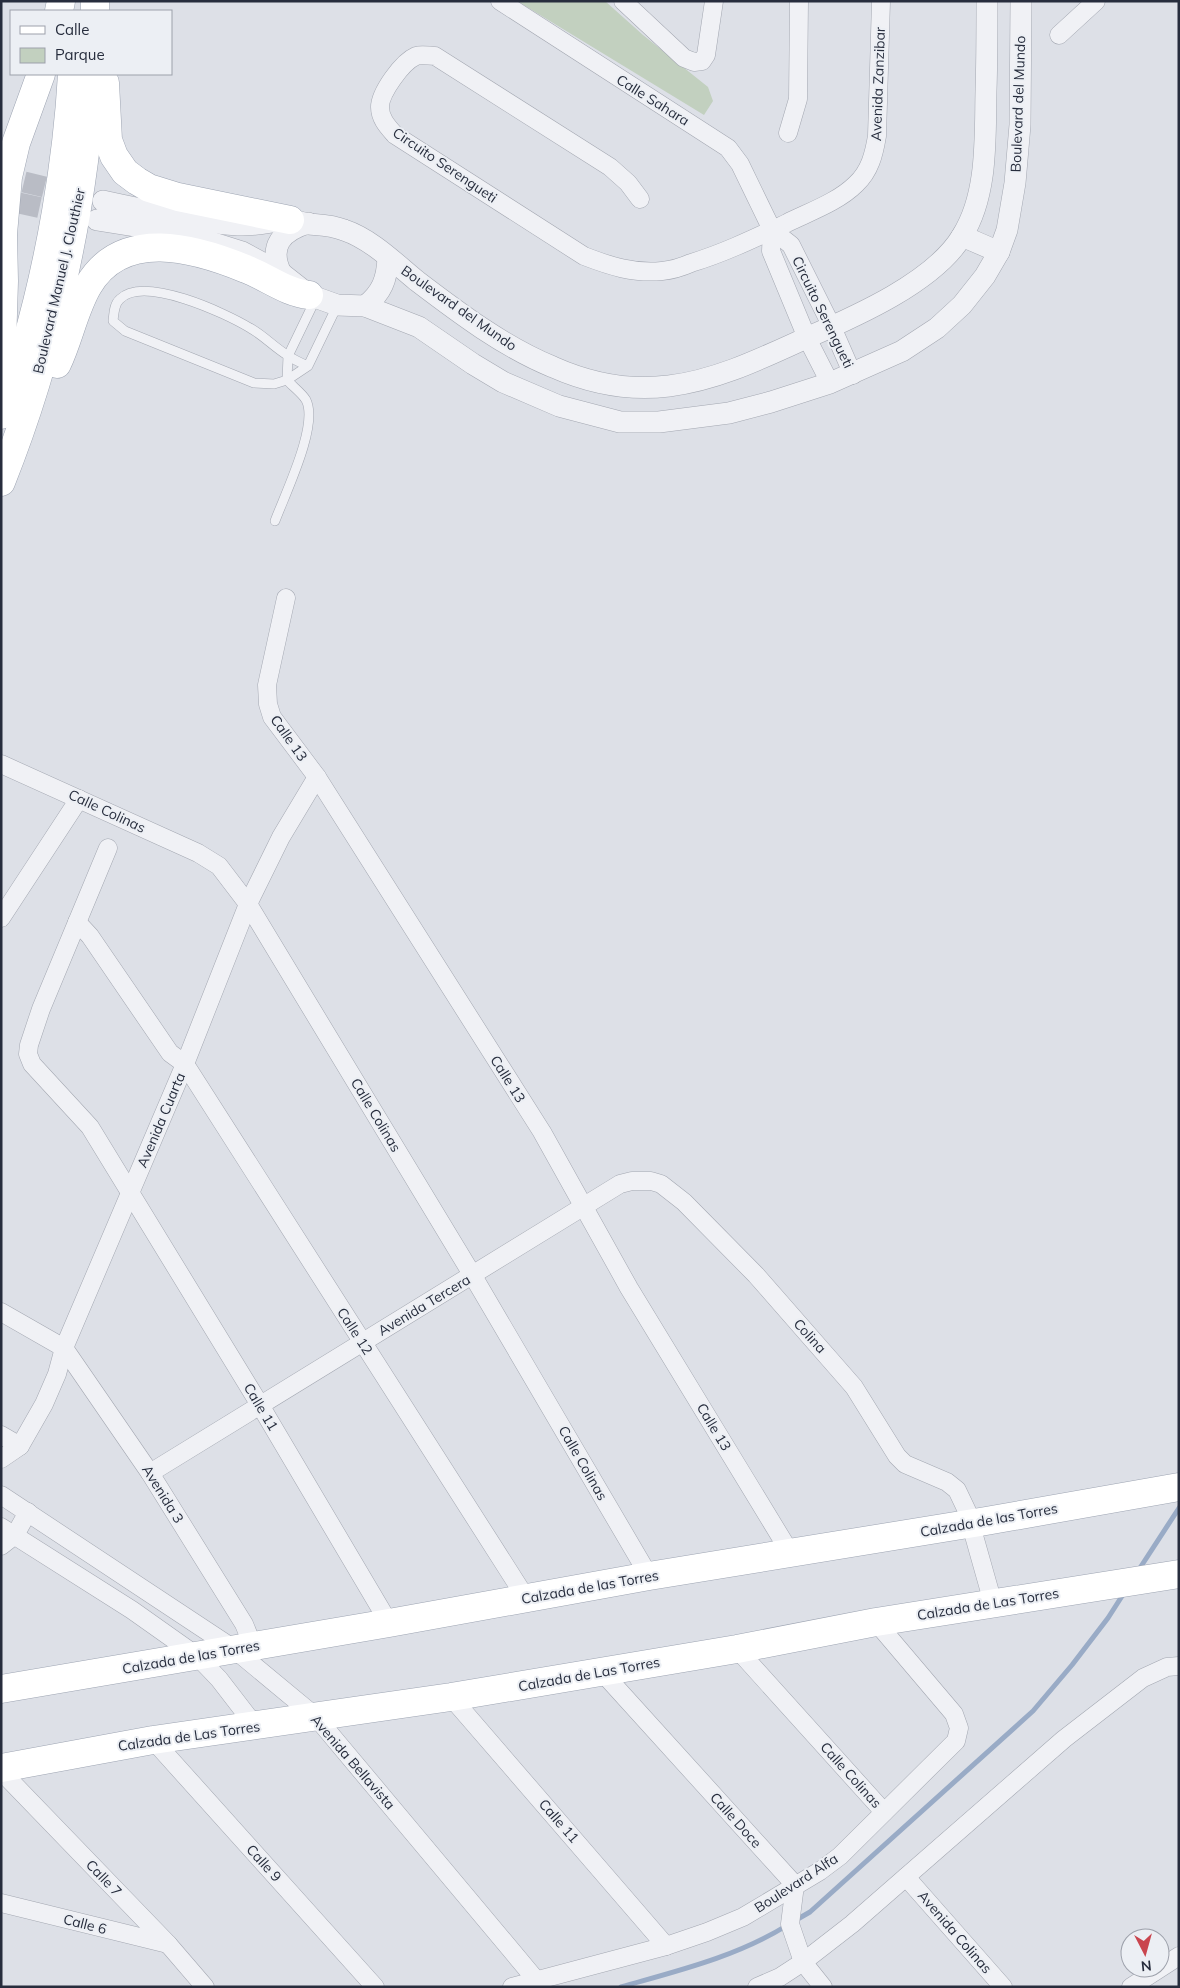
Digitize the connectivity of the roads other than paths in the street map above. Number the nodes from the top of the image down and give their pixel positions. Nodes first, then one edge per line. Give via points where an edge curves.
1 (500, 1) edge
2 (623, 1) edge
3 (714, 1) edge
4 (798, 1) edge
5 (881, 1) edge
6 (987, 1) edge
7 (1021, 1) edge
8 (1096, 1) edge
9 (1059, 35) dead end
10 (41, 75) edge
11 (72, 75) edge
12 (92, 75) edge
13 (105, 75) edge
14 (788, 133) dead end
15 (640, 199) dead end
16 (299, 222) junction
17 (772, 230) junction
18 (962, 236) junction
19 (999, 252) junction
20 (388, 258) junction
21 (281, 273) junction
22 (805, 274) junction
23 (784, 282) junction
24 (312, 296) junction
25 (337, 305) junction
26 (365, 306) junction
27 (832, 327) junction
28 (807, 338) junction
29 (288, 356) junction
30 (308, 366) junction
31 (853, 374) junction
32 (1, 378) edge
33 (286, 380) junction
34 (830, 383) junction
35 (11, 423) edge
36 (1, 482) edge
37 (274, 521) dead end
38 (286, 598) dead end
39 (1, 764) edge
40 (317, 777) junction
41 (79, 799) junction
42 (108, 848) dead end
43 (248, 904) junction
44 (1, 918) edge
45 (77, 922) junction
46 (184, 1064) junction
47 (620, 1184) joint
48 (131, 1192) junction
49 (584, 1206) junction
50 (473, 1276) junction
51 (1, 1312) edge
52 (363, 1342) junction
53 (64, 1348) junction
54 (260, 1405) junction
55 (1, 1436) edge
56 (20, 1446) junction
57 (1, 1458) edge
58 (150, 1473) junction
59 (1176, 1487) edge
60 (1, 1495) edge
61 (28, 1512) junction
62 (970, 1524) junction
63 (6, 1536) edge
64 (791, 1554) junction
65 (1177, 1574) edge
66 (649, 1576) junction
67 (526, 1598) junction
68 (993, 1603) junction
69 (876, 1622) junction
70 (389, 1623) junction
71 (243, 1648) junction
72 (737, 1649) junction
73 (197, 1656) junction
74 (1179, 1666) edge
75 (602, 1672) junction
76 (1, 1689) edge
77 (451, 1697) junction
78 (316, 1717) junction
79 (256, 1727) junction
80 (153, 1740) junction
81 (1, 1769) edge
82 (884, 1812) junction
83 (906, 1877) junction
84 (795, 1885) junction
85 (1, 1903) edge
86 (168, 1944) junction
87 (666, 1946) junction
88 (1179, 1956) edge
89 (803, 1962) junction
90 (539, 1983) edge
91 (205, 1987) edge
92 (375, 1987) edge
93 (512, 1987) edge
94 (757, 1987) edge
95 (823, 1987) edge
96 (1003, 1987) edge
97 (1131, 1987) edge

1 - 17 street, Calle Sahara via 728,148 740,164
2 - 3 street via 684,58 694,62 702,61 706,55
4 - 14 street via 798,100
5 - 17 street, Avenida Zanzibar via 874,155 856,184
6 - 18 street, Boulevard del Mundo via 986,130 976,205
7 - 19 street, Boulevard del Mundo via 1020,126 1007,230
8 - 9 street
10 - 32 main road via 16,143
11 - 35 main road, Boulevard Manuel J. Clouthier via 64,149 42,280
12 - 35 main road, Boulevard Manuel J. Clouthier via 83,170 49,336
13 - 16 main road via 108,140 114,156 131,177 149,188 178,197
15 - 17 street, Circuito Serengueti via 610,167 436,56 416,56 394,76 383,94 380,108 384,122 395,135 584,256 613,267 639,272 663,271 713,256
16 - 20 street, Boulevard del Mundo via 326,224 345,230
16 - 21 street via 278,242 276,264
16 - 21 street, Boulevard del Mundo via 238,225 100,210 242,252
17 - 22 street, Circuito Serengueti via 791,245
17 - 23 street, Circuito Serengueti via 772,252
18 - 19 street
18 - 27 street, Boulevard del Mundo via 923,277 885,301
19 - 31 street, Boulevard del Mundo via 962,306 937,328 902,351
20 - 26 street via 388,273 383,287
20 - 28 street, Boulevard del Mundo via 505,343 553,368 601,383 642,387 699,380 739,369
21 - 24 street, Boulevard del Mundo
22 - 23 street via 793,275
22 - 27 street, Circuito Serengueti
23 - 28 street, Circuito Serengueti
24 - 25 street, Boulevard del Mundo
24 - 29 lane
24 - 35 main road via 298,294 231,263 176,248 149,246 123,254 101,269 88,285 61,357 35,411
25 - 26 street, Boulevard del Mundo
25 - 30 lane
26 - 34 street, Boulevard del Mundo via 419,327 504,382 559,406 620,422 659,422 729,413
27 - 28 street, Boulevard del Mundo
27 - 31 street, Circuito Serengueti
28 - 34 street, Circuito Serengueti
29 - 30 lane
29 - 33 lane
29 - 33 lane via 252,329 179,298 136,292 126,294 115,307 113,321 133,335 254,382 264,384
30 - 33 lane
31 - 34 street, Boulevard del Mundo
33 - 37 lane via 305,399 310,414 305,442
35 - 36 main road, Boulevard Manuel J. Clouthier
38 - 40 street, Calle 13 via 267,685 268,704 272,717
39 - 41 street, Calle Colinas
40 - 43 street, Avenida Cuarta via 281,837
40 - 49 street, Calle 13 via 542,1132
41 - 43 street, Calle Colinas via 205,857 219,866
41 - 44 street
42 - 45 street
43 - 46 street, Avenida Cuarta
43 - 50 street, Calle Colinas
45 - 46 street, Calle 12 via 170,1053
45 - 48 street, Calle 11 via 41,1009 28,1054 32,1064 90,1127
46 - 48 street, Avenida Cuarta
46 - 52 street, Calle 12
47 - 49 street, Avenida Tercera
47 - 62 street, Colina via 642,1180 661,1184 698,1215 756,1275 854,1387 897,1456 905,1464 947,1482 957,1490
48 - 53 street, Avenida Cuarta
48 - 54 street, Calle 11
49 - 50 street, Avenida Tercera
49 - 64 street, Calle 13 via 629,1288
50 - 52 street, Avenida Tercera
50 - 66 street, Calle Colinas
51 - 53 street
52 - 54 street, Avenida Tercera
52 - 67 street, Calle 12
53 - 56 street, Avenida Cuarta via 44,1404
53 - 58 street, Avenida 3
54 - 58 street, Avenida Tercera
54 - 70 street, Calle 11
55 - 56 street
56 - 57 street, Avenida Cuarta
58 - 71 street, Avenida 3 via 244,1624
59 - 62 main road, Calzada de las Torres
60 - 61 street, Avenida Bellavista
61 - 63 street
61 - 71 street, Avenida Bellavista
62 - 64 main road, Calzada de las Torres
62 - 68 street, Colina
63 - 73 street via 132,1610
64 - 66 main road, Calzada de las Torres
65 - 68 main road, Calzada de Las Torres
66 - 67 main road, Calzada de las Torres
67 - 70 main road, Calzada de las Torres
68 - 69 main road, Calzada de Las Torres
69 - 72 main road, Calzada de Las Torres
69 - 82 street, Boulevard Alfa via 954,1714 959,1728 956,1740
70 - 71 main road, Calzada de las Torres
71 - 73 main road, Calzada de las Torres
71 - 78 street, Avenida Bellavista
72 - 75 main road, Calzada de Las Torres
72 - 82 street, Calle Colinas
73 - 76 main road, Calzada de las Torres
73 - 79 street via 220,1679
74 - 83 street via 1167,1667 1144,1678 1071,1733
75 - 77 main road, Calzada de Las Torres
75 - 84 street, Calle Doce
77 - 78 main road, Calzada de Las Torres
77 - 87 street, Calle 11
78 - 79 main road, Calzada de Las Torres
78 - 90 street, Avenida Bellavista
79 - 80 main road, Calzada de Las Torres
80 - 81 main road, Calzada de Las Torres
80 - 92 street, Calle 9
81 - 86 street, Calle 7
82 - 84 street, Boulevard Alfa via 840,1856
83 - 89 street
83 - 96 street, Avenida Colinas
84 - 87 street, Boulevard Alfa via 743,1917
84 - 89 street via 790,1924
85 - 86 street, Calle 6
86 - 91 street, Calle 7
87 - 90 street, Boulevard Alfa
88 - 97 street
89 - 94 street
89 - 95 street
90 - 93 street, Boulevard Alfa

